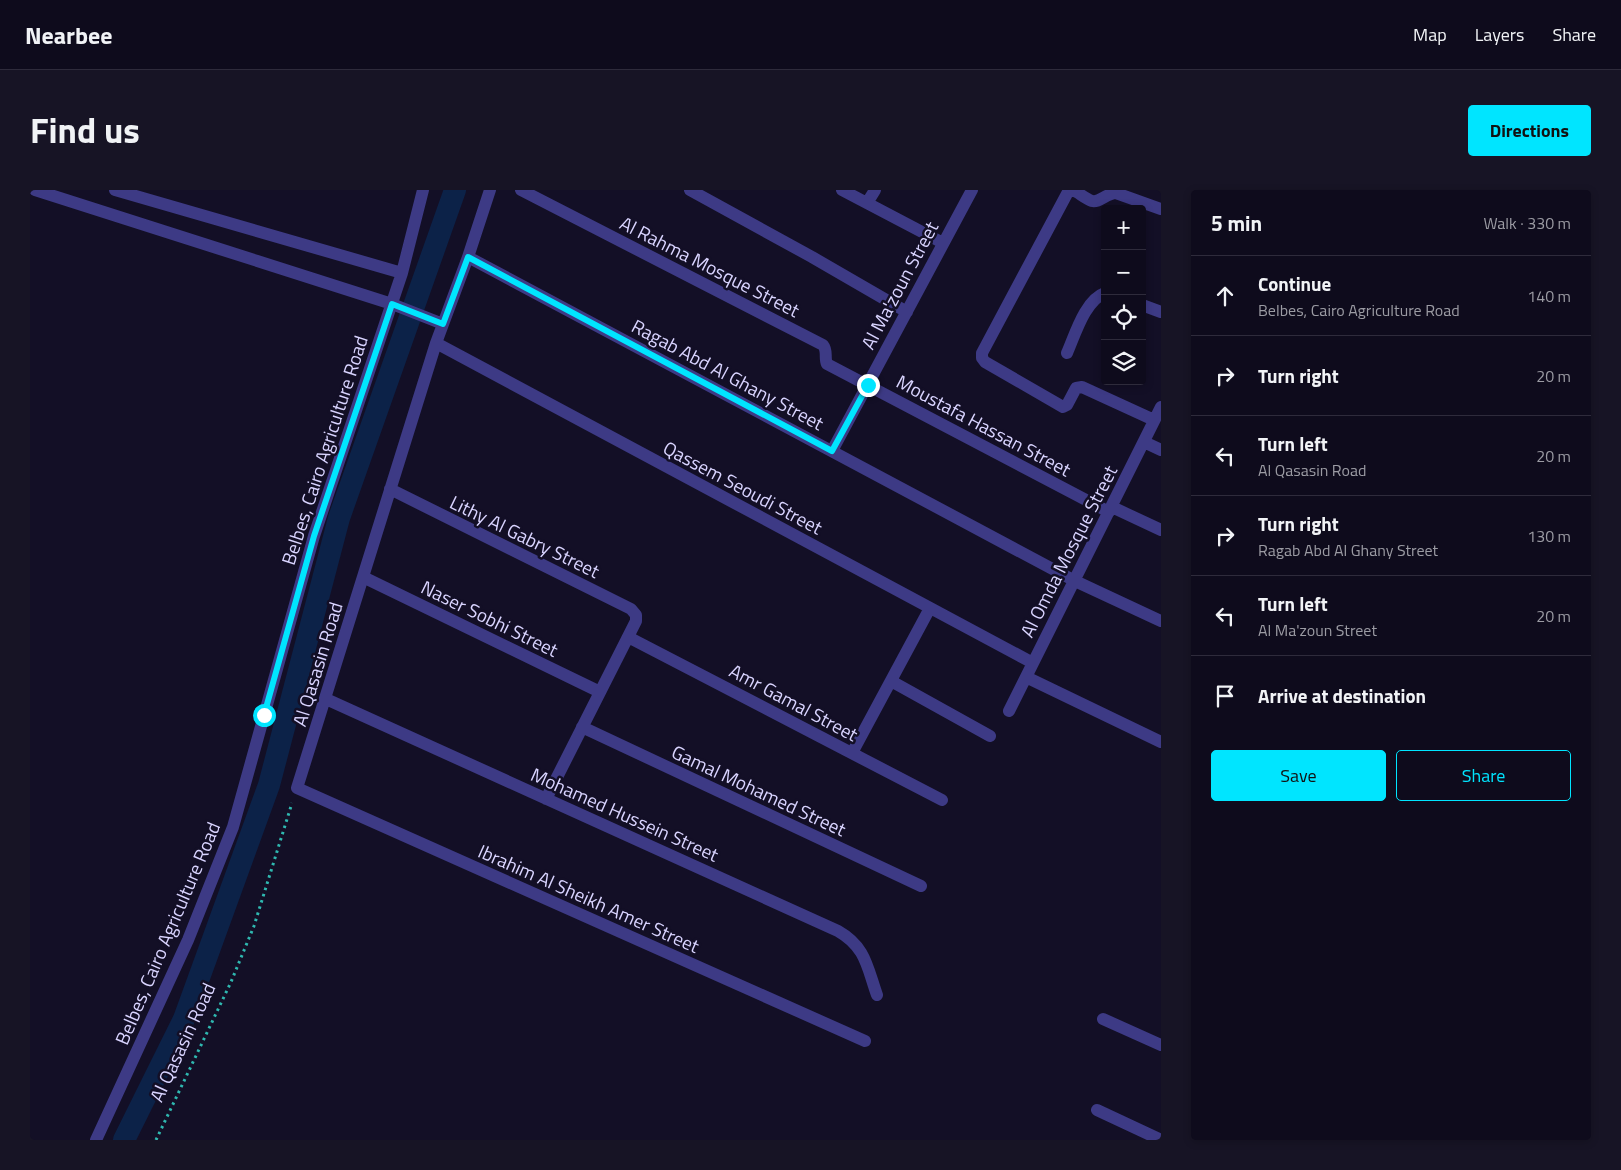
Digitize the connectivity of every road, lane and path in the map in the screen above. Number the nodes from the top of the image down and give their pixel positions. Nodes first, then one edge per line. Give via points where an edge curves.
1 (35, 190) edge
2 (115, 190) edge
3 (423, 190) edge
4 (490, 190) edge
5 (521, 190) edge
6 (690, 190) edge
7 (842, 190) edge
8 (875, 190) edge
9 (972, 190) edge
10 (1071, 190) edge
11 (1094, 196) edge
12 (867, 204) junction
13 (1161, 209) edge
14 (943, 243) junction
15 (468, 257) junction
16 (402, 273) junction
17 (1102, 295) edge
18 (392, 304) junction
19 (1146, 306) edge
20 (907, 312) junction
21 (1161, 312) edge
22 (443, 324) junction
23 (436, 343) junction
24 (1067, 353) dead end
25 (868, 385) junction
26 (1161, 407) edge
27 (1154, 420) junction
28 (1144, 442) junction
29 (1161, 450) edge
30 (832, 451) junction
31 (390, 489) junction
32 (1110, 509) junction
33 (1161, 530) edge
34 (363, 577) junction
35 (1075, 581) junction
36 (930, 608) junction
37 (1161, 621) edge
38 (628, 636) junction
39 (1033, 663) junction
40 (1026, 677) junction
41 (891, 682) junction
42 (600, 692) junction
43 (326, 699) junction
44 (1008, 711) dead end
45 (582, 727) junction
46 (990, 736) dead end
47 (1161, 742) edge
48 (852, 753) junction
49 (297, 788) junction
50 (546, 799) junction
51 (942, 800) dead end
52 (920, 886) dead end
53 (877, 995) dead end
54 (1103, 1019) dead end
55 (865, 1041) dead end
56 (1161, 1045) edge
57 (1097, 1110) dead end
58 (96, 1140) edge
59 (156, 1140) edge
60 (1161, 1140) edge

1 - 18 street
2 - 16 street
3 - 16 street, Belbes, Cairo Agriculture Road
4 - 15 street, Al Qasasin Road
5 - 25 street, Al Rahma Mosque Street via 823,345 828,364
6 - 20 street
7 - 12 street
8 - 12 street
9 - 14 street, Al Ma'zoun Street
10 - 11 street
10 - 27 street via 982,358 1063,407 1076,388 1082,387
11 - 13 street via 1098,200 1116,193
12 - 14 street
14 - 20 street, Al Ma'zoun Street
15 - 22 street, Al Qasasin Road
15 - 30 street, Ragab Abd Al Ghany Street
16 - 18 street, Belbes, Cairo Agriculture Road
17 - 24 street via 1093,300 1086,311
18 - 22 street
18 - 58 street, Belbes, Cairo Agriculture Road via 314,536 233,828 188,940
19 - 21 street
20 - 25 street, Al Ma'zoun Street
22 - 23 street, Al Qasasin Road
23 - 31 street, Al Qasasin Road
23 - 36 street, Qassem Seoudi Street
25 - 30 street, Al Ma'zoun Street
25 - 32 street, Moustafa Hassan Street
26 - 27 street, Al Omda Mosque Street
27 - 28 street, Al Omda Mosque Street
28 - 29 street
28 - 32 street, Al Omda Mosque Street
30 - 35 street, Ragab Abd Al Ghany Street
31 - 34 street, Al Qasasin Road
31 - 38 street, Lithy Al Gabry Street via 631,609 636,621
32 - 33 street, Moustafa Hassan Street
32 - 35 street, Al Omda Mosque Street
34 - 42 street, Naser Sobhi Street
34 - 43 street, Al Qasasin Road
35 - 37 street, Ragab Abd Al Ghany Street
35 - 39 street, Al Omda Mosque Street
36 - 39 street, Qassem Seoudi Street
36 - 41 street
38 - 42 street
38 - 48 street, Amr Gamal Street
39 - 40 street, Al Omda Mosque Street
40 - 44 street, Al Omda Mosque Street
40 - 47 street
41 - 46 street
41 - 48 street
42 - 45 street
43 - 49 street, Al Qasasin Road
43 - 50 street, Mohamed Hussein Street
45 - 50 street
45 - 52 street, Gamal Mohamed Street
48 - 51 street, Amr Gamal Street
49 - 55 street, Ibrahim Al Sheikh Amer Street
49 - 59 path, Al Qasasin Road via 254,926
50 - 53 street, Mohamed Hussein Street via 848,937 863,954
54 - 56 street
57 - 60 street

